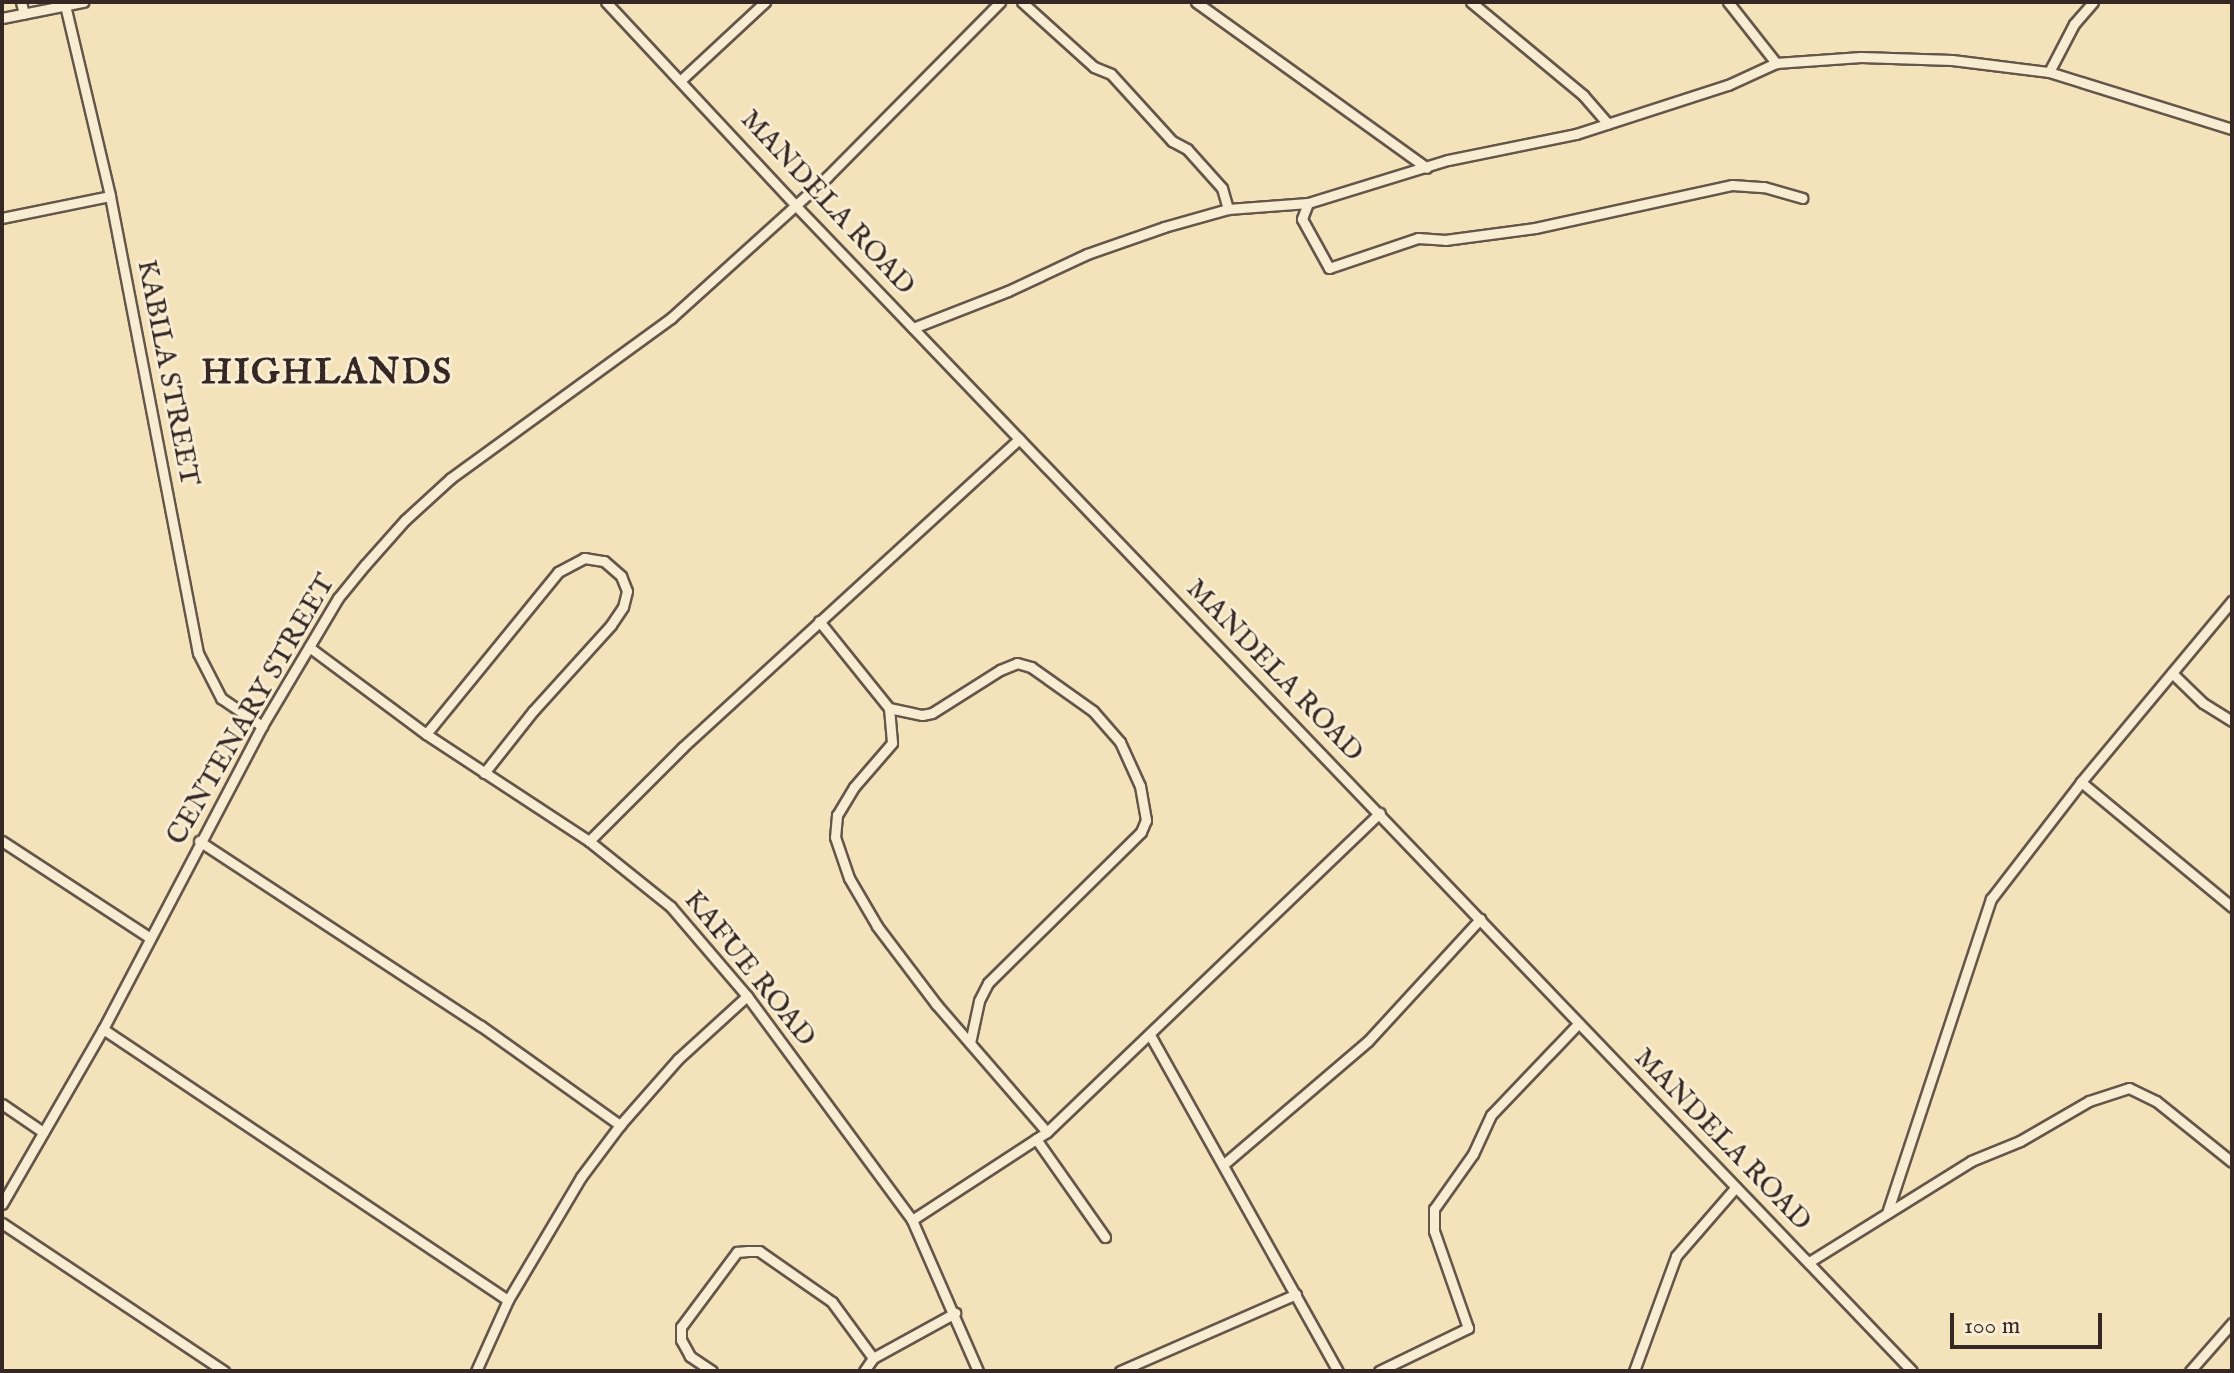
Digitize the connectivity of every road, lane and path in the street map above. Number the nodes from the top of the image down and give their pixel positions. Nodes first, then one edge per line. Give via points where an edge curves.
1 (21, 2) edge
2 (83, 2) edge
3 (606, 2) edge
4 (765, 2) edge
5 (1000, 2) edge
6 (1022, 2) edge
7 (1196, 2) edge
8 (1471, 2) edge
9 (1728, 2) edge
10 (2093, 2) edge
11 (65, 5) junction
12 (24, 14) junction
13 (2, 18) edge
14 (1776, 63) junction
15 (2049, 72) junction
16 (681, 80) junction
17 (1608, 124) junction
18 (2232, 129) edge
19 (1427, 168) junction
20 (110, 196) junction
21 (1802, 198) dead end
22 (1308, 203) junction
23 (796, 206) junction
24 (1228, 209) junction
25 (2, 218) edge
26 (913, 328) junction
27 (1019, 439) junction
28 (2232, 601) edge
29 (819, 621) junction
30 (309, 647) junction
31 (2172, 673) junction
32 (889, 708) junction
33 (2232, 721) edge
34 (262, 726) junction
35 (426, 734) junction
36 (484, 773) junction
37 (2081, 782) junction
38 (1380, 813) junction
39 (2, 841) edge
40 (199, 841) junction
41 (589, 841) junction
42 (2232, 907) edge
43 (1480, 919) junction
44 (150, 938) junction
45 (747, 996) junction
46 (1579, 1023) junction
47 (103, 1029) junction
48 (1150, 1035) junction
49 (970, 1043) junction
50 (2, 1104) edge
51 (620, 1125) junction
52 (43, 1132) junction
53 (1047, 1132) junction
54 (1036, 1139) junction
55 (2232, 1162) edge
56 (1224, 1164) junction
57 (1736, 1187) junction
58 (2, 1204) edge
59 (1887, 1213) junction
60 (912, 1220) junction
61 (2, 1223) edge
62 (1105, 1237) dead end
63 (1809, 1262) junction
64 (1296, 1294) junction
65 (508, 1300) junction
66 (955, 1313) junction
67 (2232, 1323) edge
68 (873, 1358) junction
69 (224, 1371) edge
70 (476, 1371) edge
71 (712, 1371) edge
72 (864, 1371) edge
73 (978, 1371) edge
74 (1120, 1371) edge
75 (1338, 1371) edge
76 (1379, 1371) edge
77 (1634, 1371) edge
78 (1912, 1371) edge
79 (2190, 1371) edge

1 - 12 street
2 - 11 street
3 - 16 street, MANDELA ROAD
4 - 16 street
5 - 23 street, CENTENARY STREET
6 - 24 street via 1094,67 1111,74 1172,141 1187,149 1222,188
7 - 19 street
8 - 17 street via 1561,76
9 - 14 street
10 - 15 street via 2074,24
11 - 12 street
11 - 20 street, KABILA STREET
12 - 13 street
14 - 15 street via 1861,57 1952,60
14 - 17 street via 1728,85
15 - 18 street
16 - 23 street, MANDELA ROAD
17 - 19 street
19 - 22 street
20 - 25 street
20 - 34 street, KABILA STREET via 198,653 221,698
21 - 22 street via 1732,185 1535,228 1445,240 1418,238 1329,268 1302,219
22 - 24 street
23 - 26 street, MANDELA ROAD
23 - 30 street, CENTENARY STREET via 671,318 451,478 405,520 338,598
24 - 26 street via 1087,254
26 - 27 street, MANDELA ROAD
27 - 29 street
27 - 38 street, MANDELA ROAD
28 - 31 street
29 - 32 street
29 - 41 street
30 - 34 street, CENTENARY STREET
30 - 35 street, KAFUE ROAD
31 - 33 street via 2203,703
31 - 37 street
32 - 49 street via 892,743 837,815 835,837 849,878 877,926
32 - 49 street via 932,713 1000,670 1017,663 1031,667 1093,711 1120,742 1145,802 1146,820 1135,839 988,983
34 - 40 street, CENTENARY STREET
35 - 36 street, KAFUE ROAD
35 - 36 street via 558,572 584,558 604,561 621,576 627,591 623,607
36 - 41 street, KAFUE ROAD
37 - 42 street
37 - 59 street via 1991,899
38 - 43 street, MANDELA ROAD
38 - 48 street
39 - 44 street
40 - 44 street, CENTENARY STREET
40 - 51 street via 481,1026
41 - 45 street, KAFUE ROAD via 671,907
43 - 46 street, MANDELA ROAD
43 - 56 street via 1368,1041
44 - 47 street, CENTENARY STREET
45 - 51 street via 678,1059
45 - 60 street, KAFUE ROAD
46 - 57 street, MANDELA ROAD
46 - 76 street via 1491,1115 1473,1154 1434,1209 1434,1231 1468,1328
47 - 52 street, CENTENARY STREET
47 - 65 street
48 - 53 street
48 - 56 street
49 - 53 street
50 - 52 street
51 - 65 street via 573,1190
52 - 58 street, CENTENARY STREET
53 - 54 street
54 - 60 street
54 - 62 street
55 - 59 street via 2156,1101 2129,1088 2089,1101 2020,1141 1971,1161
56 - 64 street
57 - 63 street, MANDELA ROAD
57 - 77 street via 1676,1256
59 - 63 street
60 - 66 street, KAFUE ROAD
61 - 69 street
63 - 78 street, MANDELA ROAD
64 - 74 street
64 - 75 street
65 - 70 street
66 - 68 street
66 - 73 street, KAFUE ROAD
67 - 79 street
68 - 71 street via 832,1302 759,1251 748,1251 737,1252 681,1327 690,1356
68 - 72 street

